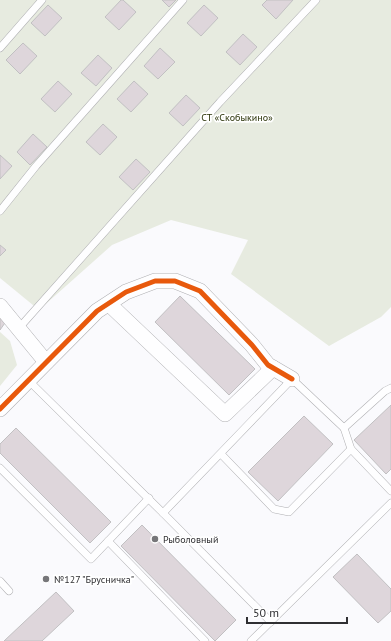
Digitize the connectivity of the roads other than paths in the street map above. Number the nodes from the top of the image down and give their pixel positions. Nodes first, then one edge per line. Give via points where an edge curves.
1 (42, 0) edge
2 (182, 0) edge
3 (316, 0) edge
4 (0, 48) edge
5 (0, 211) edge
6 (109, 304) junction
7 (0, 306) edge
8 (19, 328) junction
9 (46, 362) junction
10 (273, 368) junction
11 (292, 379) junction
12 (28, 380) junction
13 (391, 388) edge
14 (0, 409) edge
15 (344, 428) junction
16 (351, 449) junction
17 (221, 454) junction
18 (0, 468) edge
19 (391, 491) edge
20 (149, 498) junction
21 (391, 503) edge
22 (164, 513) junction
23 (108, 541) junction
24 (0, 581) edge
25 (9, 590) dead end
26 (271, 622) junction
27 (205, 641) edge
28 (251, 641) edge

1 - 4 lane
2 - 5 lane via 36,166
3 - 8 lane via 220,102
6 - 9 street via 97,311
6 - 10 street via 126,292 155,281 175,281 200,291
6 - 10 street via 225,414
7 - 8 street
8 - 9 street
9 - 12 street
10 - 11 street
11 - 15 lane
11 - 17 lane
12 - 14 street
12 - 20 lane
13 - 15 lane
15 - 16 lane
16 - 17 lane via 289,512 274,509
16 - 19 lane
17 - 22 lane
18 - 23 lane via 91,559
20 - 22 lane
20 - 23 lane
21 - 26 lane
22 - 26 lane
23 - 27 lane
24 - 25 lane
26 - 28 lane

